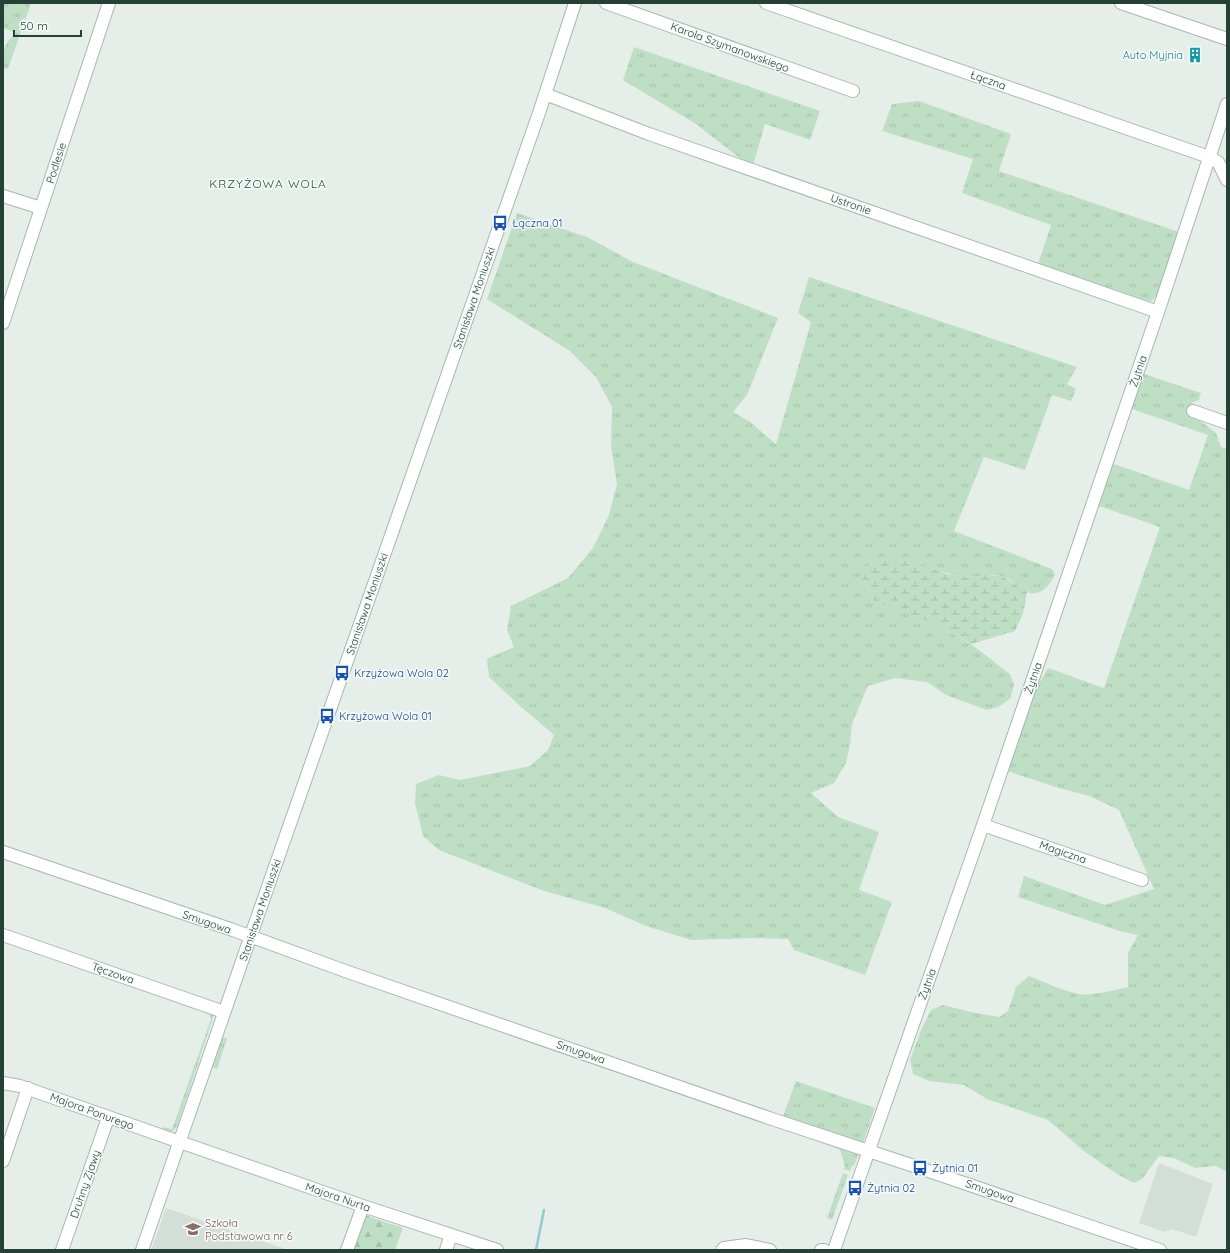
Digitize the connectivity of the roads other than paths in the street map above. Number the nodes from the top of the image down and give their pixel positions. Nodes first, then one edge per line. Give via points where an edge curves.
1 (109, 3) edge
2 (575, 3) edge
3 (606, 3) edge
4 (766, 3) edge
5 (1121, 3) edge
6 (1227, 39) edge
7 (853, 91) dead end
8 (545, 94) junction
9 (1227, 104) edge
10 (1209, 157) junction
11 (1227, 180) edge
12 (3, 196) edge
13 (41, 208) junction
14 (1158, 312) junction
15 (3, 323) edge
16 (1193, 411) dead end
17 (1227, 422) edge
18 (983, 825) junction
19 (3, 852) edge
20 (1142, 880) dead end
21 (3, 935) edge
22 (250, 937) junction
23 (224, 1012) junction
24 (3, 1083) edge
25 (28, 1088) junction
26 (108, 1118) junction
27 (180, 1143) junction
28 (870, 1152) junction
29 (3, 1161) edge
30 (363, 1206) junction
31 (451, 1235) junction
32 (62, 1250) edge
33 (142, 1250) edge
34 (347, 1250) edge
35 (446, 1250) edge
36 (497, 1250) edge
37 (722, 1250) edge
38 (770, 1250) edge
39 (821, 1250) edge
40 (824, 1250) edge
41 (834, 1250) edge
42 (1160, 1250) edge

1 - 13 street, Podlesie
2 - 8 street, Stanisława Moniuszki
3 - 7 street, Karola Szymanowskiego
4 - 10 street, Łączna
5 - 6 street
8 - 14 street, Ustronie via 649,134
8 - 22 street, Stanisława Moniuszki
9 - 10 street, Żytnia
10 - 11 street via 1218,162
10 - 14 street, Żytnia
12 - 13 street
13 - 15 street, Podlesie
14 - 18 street, Żytnia
16 - 17 street
18 - 20 street, Magiczna
18 - 28 street, Żytnia
19 - 22 street, Smugowa
21 - 23 street, Tęczowa
22 - 23 street, Stanisława Moniuszki
22 - 28 street, Smugowa
23 - 27 street, Stanisława Moniuszki
24 - 25 street, Majora Ponurego
25 - 26 street, Majora Ponurego
25 - 29 street
26 - 27 street, Majora Ponurego
26 - 32 street, Druhny Zjawy
27 - 30 street, Majora Nurta
27 - 33 street, Stanisława Moniuszki
28 - 41 street, Żytnia
28 - 42 street, Smugowa
30 - 31 street, Majora Nurta
30 - 34 street
31 - 35 street
31 - 36 street, Majora Nurta
37 - 38 street via 746,1245
39 - 40 street

